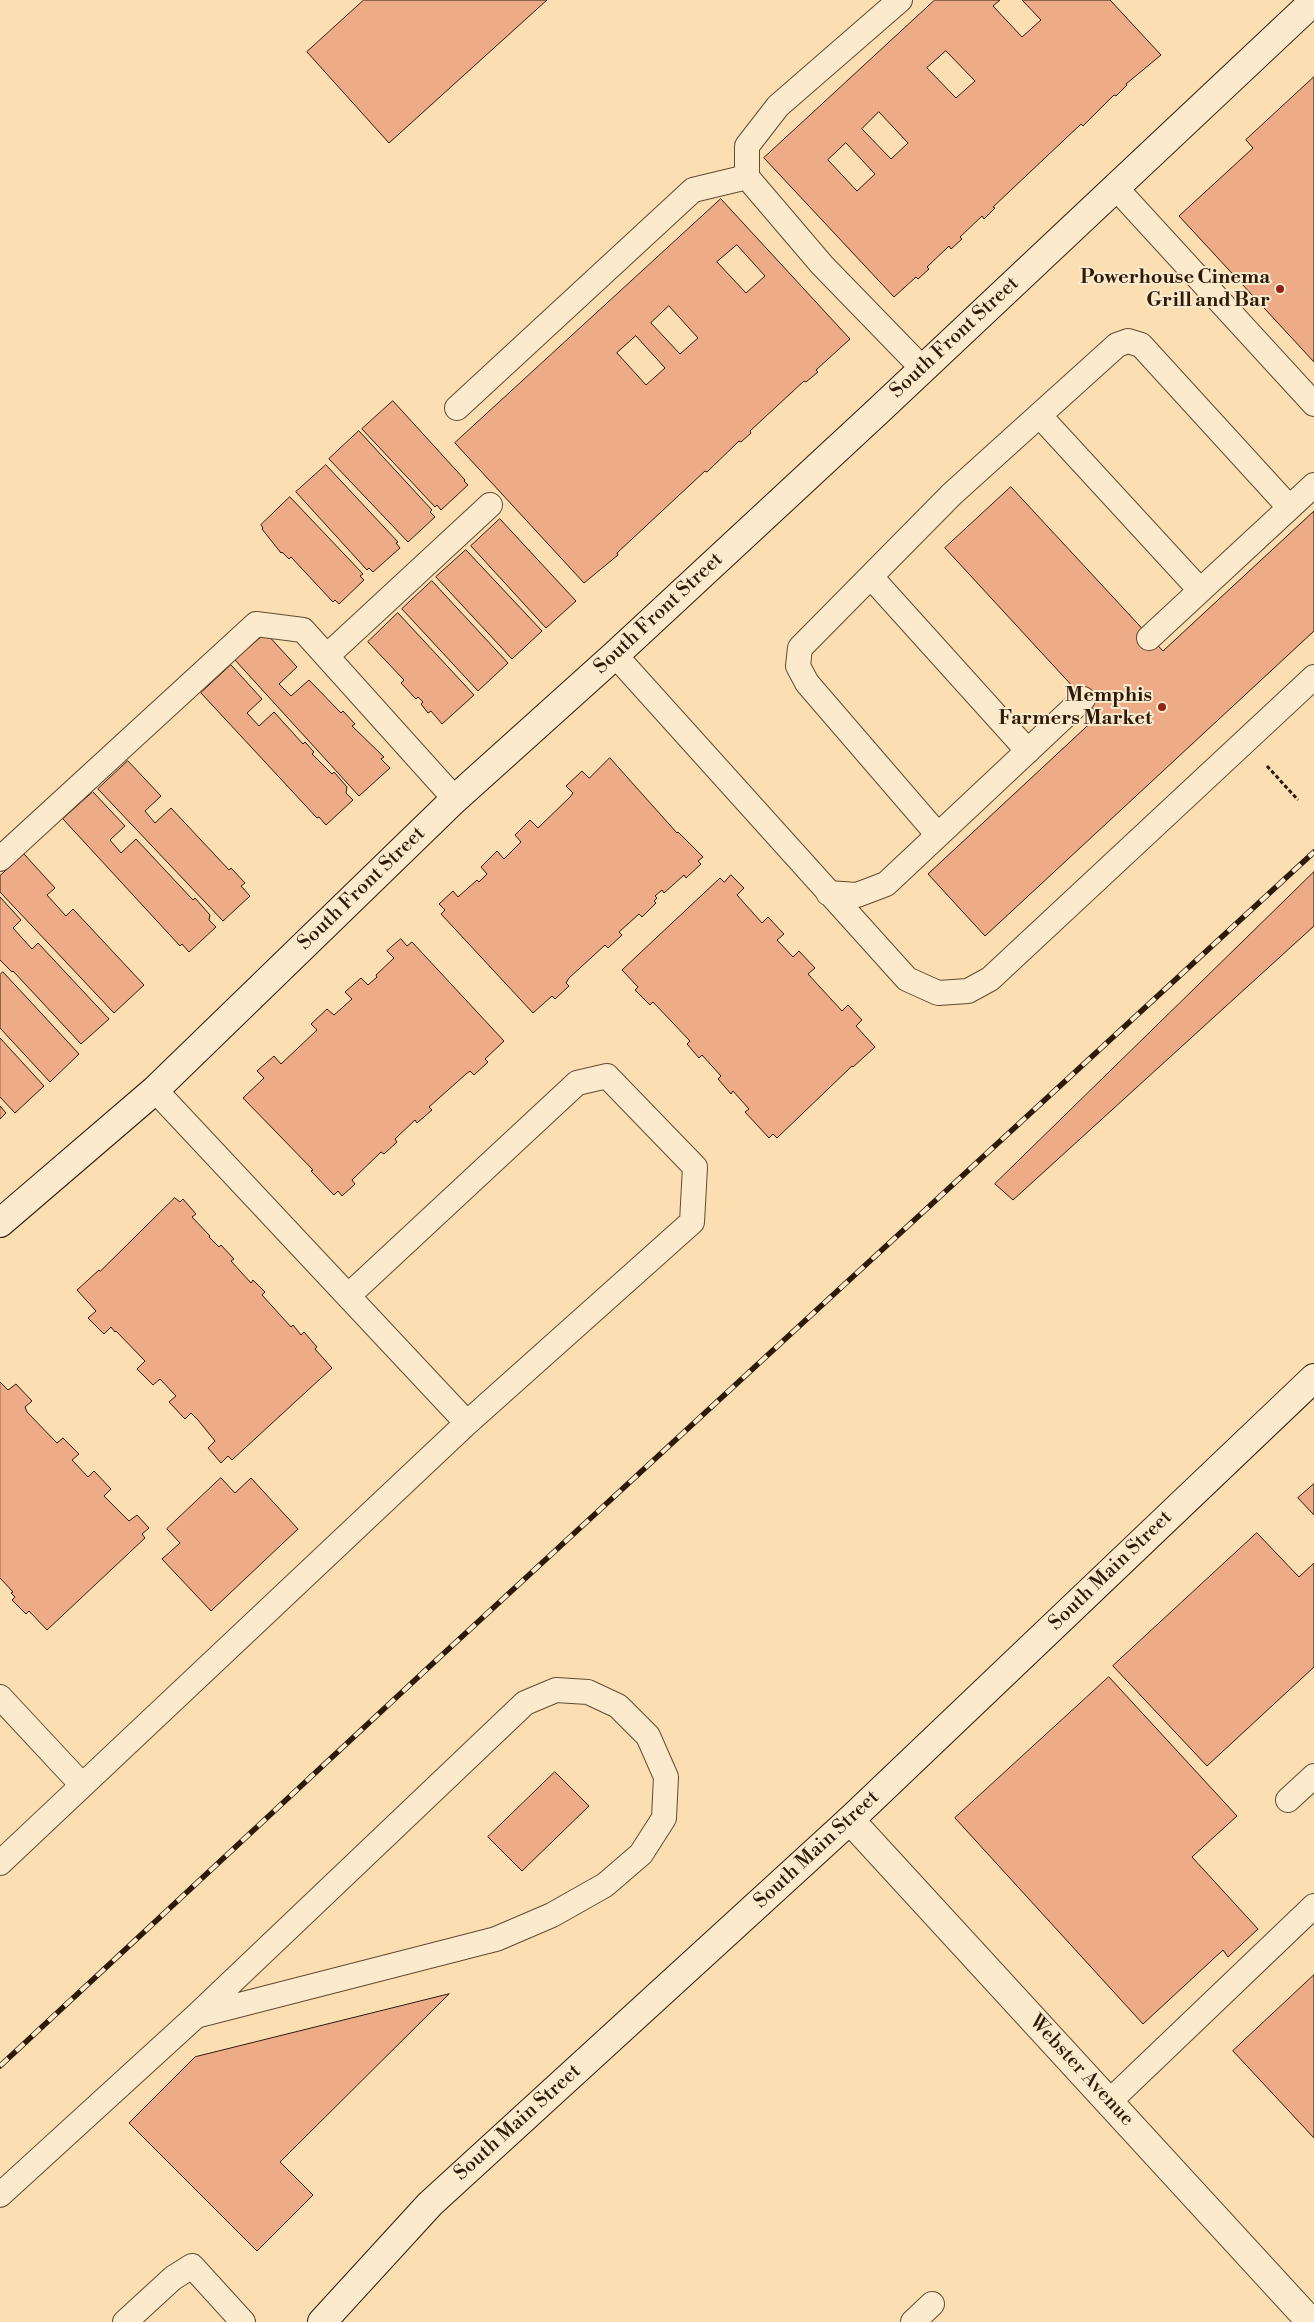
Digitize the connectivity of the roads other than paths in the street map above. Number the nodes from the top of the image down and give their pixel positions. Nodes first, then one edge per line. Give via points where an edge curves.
1 (900, 0) edge
2 (1314, 1) edge
3 (747, 176) junction
4 (1116, 188) junction
5 (923, 369) junction
6 (1314, 404) edge
7 (457, 408) dead end
8 (1039, 415) junction
9 (1314, 486) edge
10 (490, 505) dead end
11 (1289, 507) junction
12 (871, 577) junction
13 (1200, 590) junction
14 (1150, 638) dead end
15 (615, 655) junction
16 (327, 656) junction
17 (1314, 677) edge
18 (1084, 699) dead end
19 (1028, 751) junction
20 (455, 799) junction
21 (938, 835) junction
22 (0, 859) edge
23 (828, 893) junction
24 (155, 1090) junction
25 (0, 1222) edge
26 (348, 1296) junction
27 (1314, 1378) edge
28 (467, 1423) junction
29 (0, 1697) edge
30 (1314, 1776) edge
31 (82, 1785) junction
32 (1288, 1800) dead end
33 (850, 1820) junction
34 (0, 1863) edge
35 (1314, 1906) edge
36 (196, 2016) junction
37 (1110, 2101) junction
38 (0, 2195) edge
39 (932, 2304) dead end
40 (125, 2322) edge
41 (243, 2322) edge
42 (322, 2322) edge
43 (913, 2322) edge
44 (1311, 2322) edge

1 - 3 lane via 778,106 747,146
2 - 4 main road, South Front Street
3 - 5 lane via 822,265
3 - 7 lane via 693,190
4 - 5 main road, South Front Street
4 - 6 lane
5 - 15 main road, South Front Street
8 - 11 lane via 1116,345 1128,341 1141,345
8 - 12 lane via 952,494
8 - 13 lane
9 - 11 lane
10 - 16 lane
11 - 13 lane
12 - 19 lane
12 - 21 lane via 800,648 798,666 806,683
13 - 14 lane
15 - 20 main road, South Front Street
15 - 23 lane
16 - 20 lane
16 - 22 lane via 303,630 256,624
17 - 23 lane via 990,979 968,990 938,993 907,979
18 - 19 lane
19 - 21 lane
20 - 24 main road, South Front Street
21 - 23 lane via 886,884 857,895
24 - 25 main road, South Front Street
24 - 26 lane
26 - 28 lane
26 - 28 lane via 576,1083 607,1076 695,1167 692,1222
27 - 33 main road, South Main Street
28 - 31 lane
29 - 31 lane
30 - 32 lane
31 - 34 lane
33 - 37 main road, Webster Avenue
33 - 42 main road, South Main Street via 430,2204
35 - 37 lane
36 - 36 lane via 496,1939 552,1915 605,1884 640,1854 664,1818 666,1776 648,1736 618,1706 588,1692 556,1690 524,1703
36 - 38 lane
37 - 44 main road, Webster Avenue
39 - 43 lane
40 - 41 lane via 173,2278 192,2266

